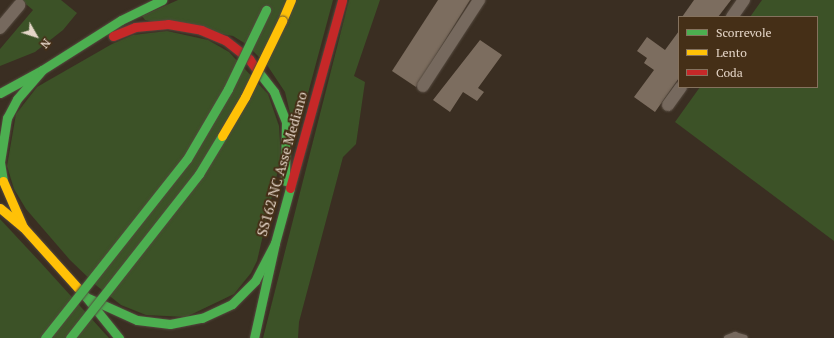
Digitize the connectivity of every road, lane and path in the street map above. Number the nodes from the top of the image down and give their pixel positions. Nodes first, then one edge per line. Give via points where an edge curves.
1 (162, 0) edge
2 (270, 0) edge
3 (291, 0) edge
4 (342, 0) edge
5 (478, 0) edge
6 (744, 0) edge
7 (19, 5) dead end
8 (733, 16) edge
9 (0, 28) edge
10 (79, 48) junction
11 (42, 70) junction
12 (0, 81) edge
13 (423, 86) dead end
14 (680, 88) edge
15 (0, 93) edge
16 (668, 105) dead end
17 (284, 203) junction
18 (0, 208) edge
19 (23, 226) junction
20 (275, 243) junction
21 (86, 297) junction
22 (45, 338) edge
23 (70, 338) edge
24 (120, 338) edge
25 (254, 338) edge
26 (727, 338) edge
27 (745, 338) edge

1 - 10 main road, SS162 NC Asse Mediano via 122,20
2 - 22 main road, bridge via 228,89 187,159
3 - 23 main road, bridge via 245,97 199,174
4 - 17 main road, SS162 NC Asse Mediano
5 - 13 street
6 - 8 street
7 - 9 street
10 - 11 main road, SS162 NC Asse Mediano
10 - 17 main road via 135,27 168,24 201,30 225,40 253,64 274,92 286,121
11 - 12 main road
11 - 15 main road
11 - 19 main road, SS162 NC Asse Mediano via 17,99 7,118 2,138 0,162 4,184
14 - 16 street
17 - 20 main road, SS162 NC Asse Mediano
18 - 19 main road
19 - 21 main road, SS162 NC Asse Mediano
20 - 21 main road, SS162 NC Asse Mediano via 255,280 232,304 202,318 170,324 137,320
20 - 25 main road
21 - 24 main road
26 - 27 lane via 735,335

